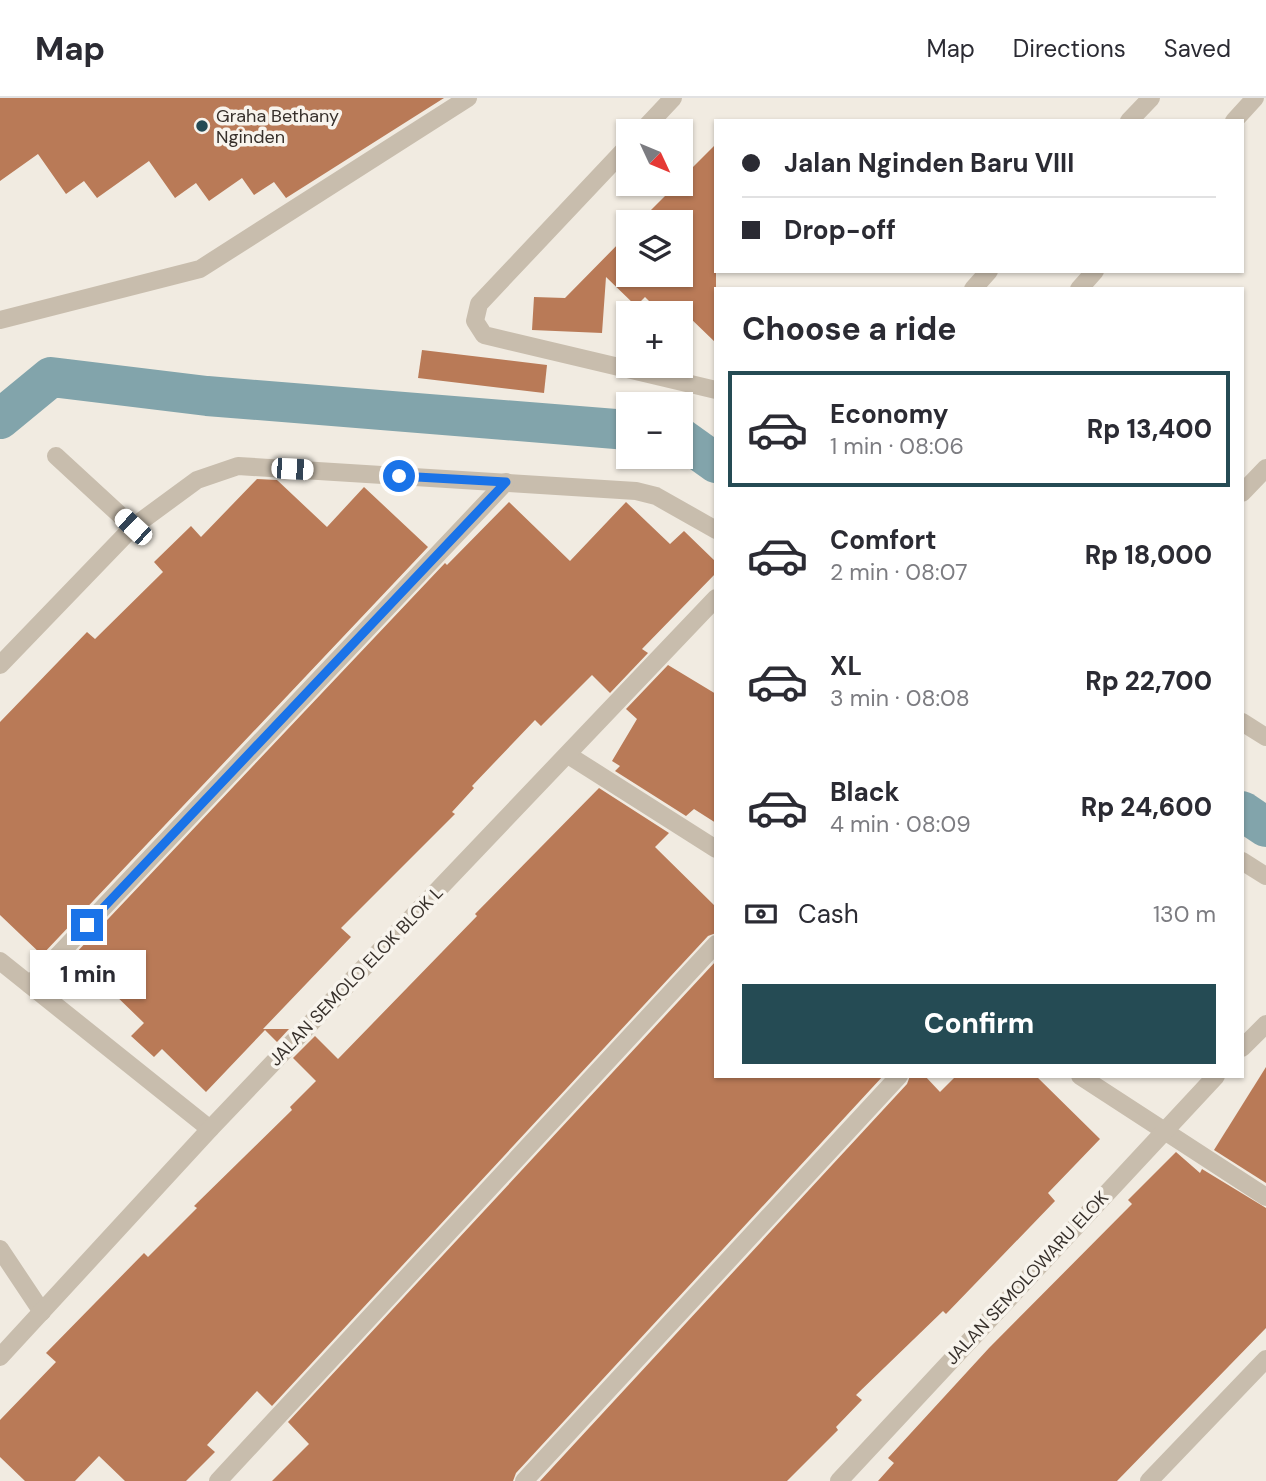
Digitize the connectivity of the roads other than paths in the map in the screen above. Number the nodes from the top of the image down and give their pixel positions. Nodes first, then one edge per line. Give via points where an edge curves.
1 (468, 98) edge
2 (673, 98) edge
3 (1151, 98) edge
4 (1255, 98) edge
5 (653, 119) edge
6 (1131, 119) edge
7 (1236, 119) edge
8 (616, 159) edge
9 (987, 273) edge
10 (1093, 273) edge
11 (975, 287) edge
12 (1081, 287) edge
13 (0, 320) edge
14 (714, 390) edge
15 (56, 456) dead end
16 (1266, 468) edge
17 (506, 482) junction
18 (1244, 491) edge
19 (133, 527) junction
20 (714, 529) edge
21 (714, 600) edge
22 (0, 665) edge
23 (1244, 723) edge
24 (1266, 737) edge
25 (568, 755) junction
26 (714, 848) edge
27 (1244, 862) edge
28 (1266, 876) edge
29 (714, 946) edge
30 (0, 961) edge
31 (30, 985) junction
32 (1266, 1024) edge
33 (1244, 1046) edge
34 (897, 1078) edge
35 (1083, 1078) edge
36 (1214, 1078) edge
37 (210, 1129) junction
38 (1165, 1129) junction
39 (1266, 1197) edge
40 (0, 1249) edge
41 (42, 1312) junction
42 (0, 1357) edge
43 (1266, 1359) edge
44 (218, 1481) edge
45 (524, 1481) edge
46 (839, 1481) edge
47 (1149, 1481) edge

1 - 13 street via 200,269
2 - 5 street
3 - 6 street
4 - 7 street
8 - 14 street via 479,304 475,321 484,335
9 - 11 street
10 - 12 street
15 - 19 street
16 - 18 street
17 - 19 street via 238,466 197,480
17 - 20 street via 636,491 656,496
17 - 31 street
19 - 22 street
21 - 25 street, JALAN SEMOLO ELOK BLOK L
23 - 24 street
25 - 26 street
25 - 37 street, JALAN SEMOLO ELOK BLOK L
27 - 28 street
29 - 44 street
30 - 31 street
31 - 37 street
32 - 33 street
34 - 45 street
35 - 38 street
36 - 38 street, JALAN SEMOLOWARU ELOK
37 - 41 street, JALAN SEMOLO ELOK BLOK L
38 - 39 street
38 - 46 street, JALAN SEMOLOWARU ELOK
40 - 41 street
41 - 42 street, JALAN SEMOLO ELOK BLOK L
43 - 47 street

